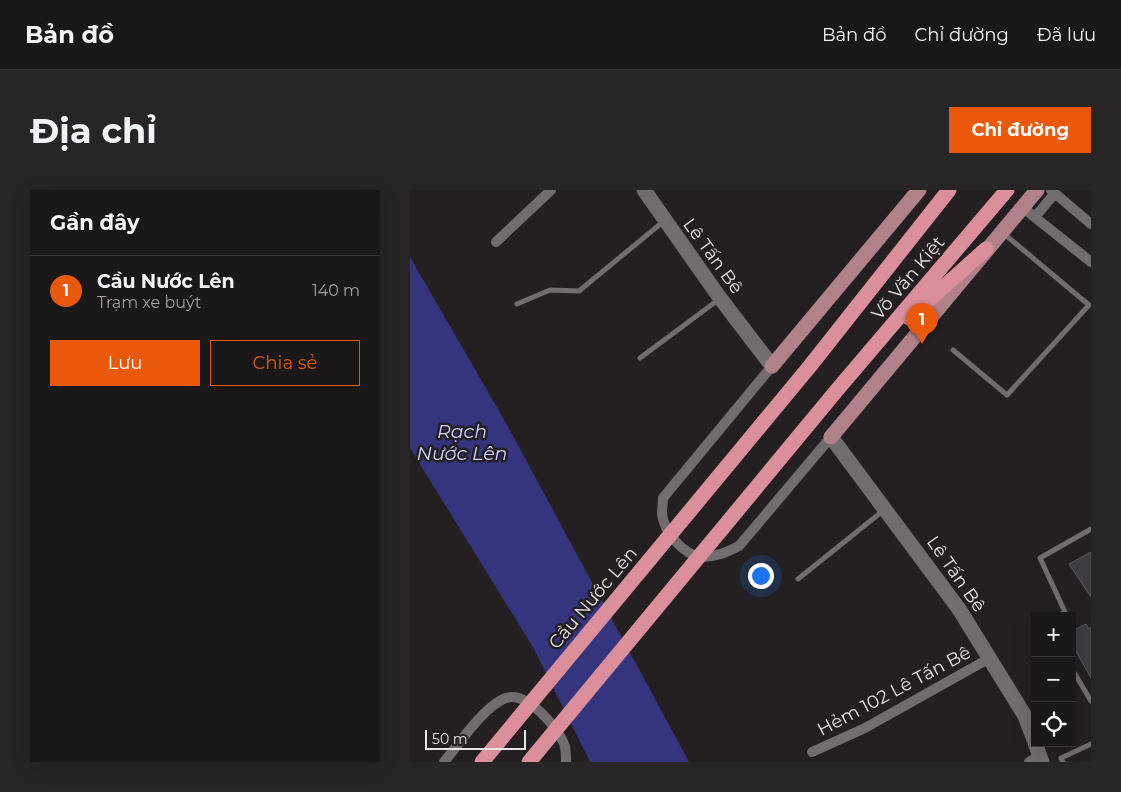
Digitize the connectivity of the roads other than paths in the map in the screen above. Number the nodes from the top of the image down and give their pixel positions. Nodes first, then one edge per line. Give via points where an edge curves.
1 (550, 190) edge
2 (644, 190) edge
3 (919, 190) edge
4 (940, 190) edge
5 (949, 190) edge
6 (1007, 190) edge
7 (1037, 190) edge
8 (1053, 192) edge
9 (935, 206) junction
10 (1022, 207) junction
11 (1035, 217) junction
12 (665, 220) junction
13 (1091, 224) edge
14 (1002, 232) junction
15 (496, 242) dead end
16 (986, 249) junction
17 (1091, 262) edge
18 (720, 298) junction
19 (517, 304) dead end
20 (953, 350) dead end
21 (866, 355) junction
22 (640, 358) dead end
23 (772, 366) junction
24 (810, 366) joint
25 (831, 437) junction
26 (886, 508) junction
27 (1091, 529) edge
28 (670, 535) junction
29 (798, 579) dead end
30 (1065, 612) edge
31 (990, 658) junction
32 (1076, 676) edge
33 (1091, 701) edge
34 (1091, 744) edge
35 (812, 752) dead end
36 (1036, 753) edge
37 (444, 762) edge
38 (482, 762) edge
39 (530, 762) edge
40 (566, 762) edge
41 (1063, 762) edge

1 - 15 street
2 - 12 street, Lê Tấn Bê
3 - 23 main road
4 - 9 highway
5 - 9 highway, Võ Văn Kiệt
6 - 21 highway, Võ Văn Kiệt
7 - 10 main road
8 - 11 street
8 - 13 street
9 - 24 highway, Võ Văn Kiệt
10 - 11 street
10 - 14 main road
11 - 17 street
12 - 18 street, Lê Tấn Bê
12 - 19 lane via 579,291 550,290
14 - 16 main road
14 - 20 lane via 1089,305 1007,395
16 - 21 highway
16 - 25 main road
18 - 22 lane
18 - 23 street, Lê Tấn Bê
21 - 39 highway, Võ Văn Kiệt
23 - 28 street via 664,498 662,514
24 - 28 highway, Cầu Nước Lên
25 - 26 street, Lê Tấn Bê
25 - 28 street via 739,546 719,555 701,557 686,550
26 - 29 lane
26 - 31 street, Lê Tấn Bê via 960,609
27 - 30 lane via 1040,558
28 - 38 highway, Cầu Nước Lên
31 - 35 street, Hẻm 102 Lê Tấn Bê via 865,728
31 - 36 street, Lê Tấn Bê via 1025,716
32 - 33 lane
34 - 41 lane via 1061,758
37 - 40 street via 490,709 507,698 523,699 549,718 565,746

